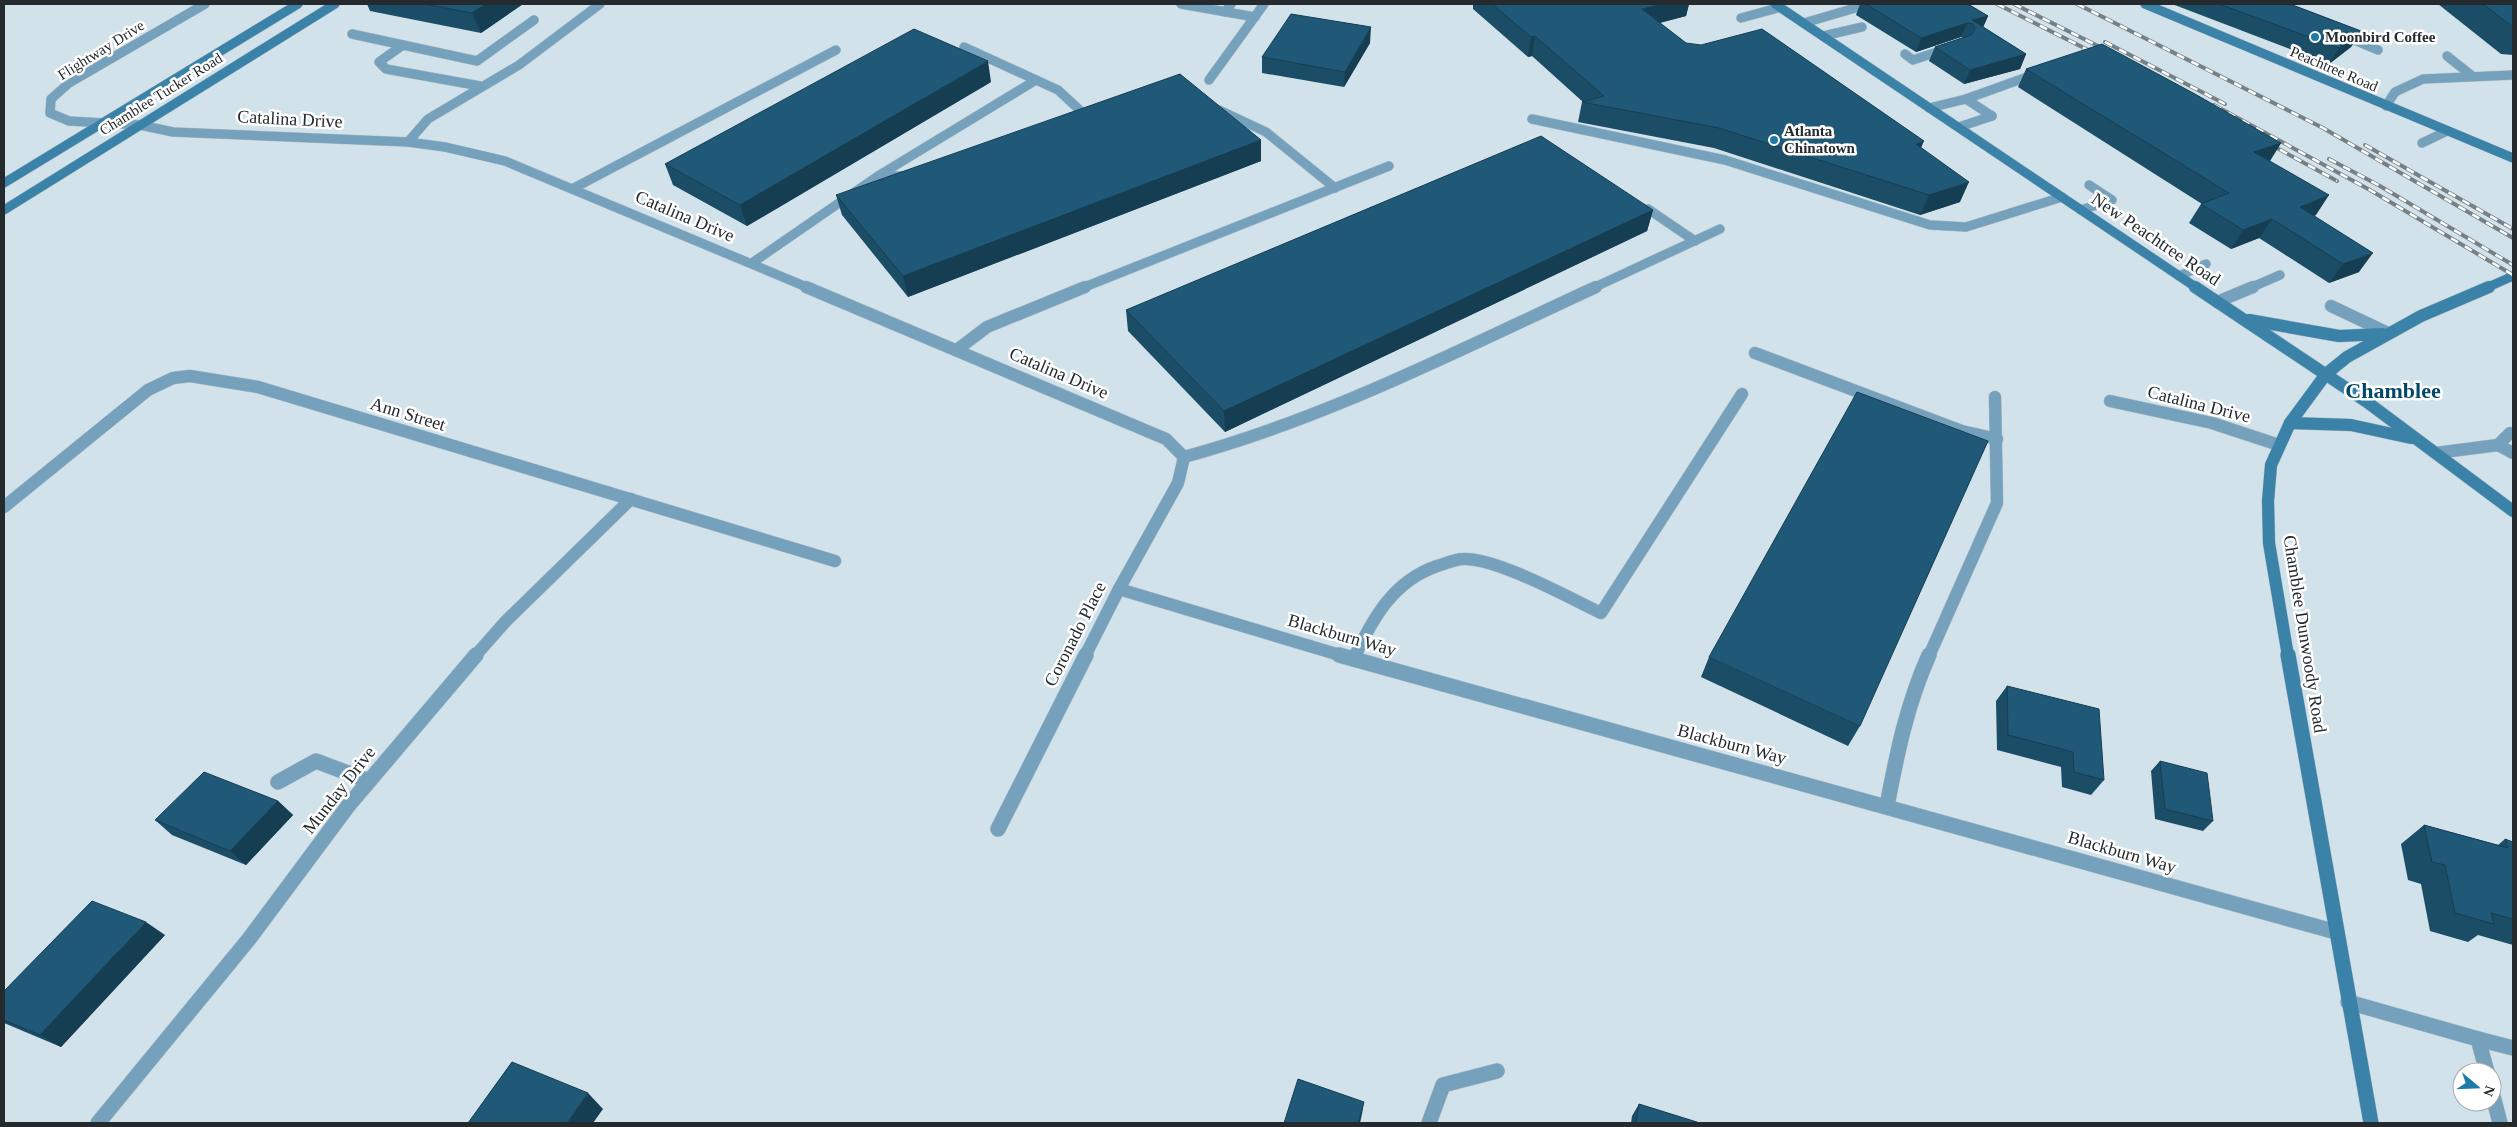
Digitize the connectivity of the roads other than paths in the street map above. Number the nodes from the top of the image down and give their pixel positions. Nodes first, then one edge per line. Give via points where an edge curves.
1 (205, 4) edge
2 (298, 4) edge
3 (335, 4) edge
4 (600, 4) edge
5 (1181, 4) edge
6 (1231, 4) edge
7 (1264, 4) edge
8 (1869, 4) edge
9 (2145, 4) edge
10 (1778, 6) edge
11 (1225, 12) junction
12 (1254, 17) junction
13 (1742, 18) dead end
14 (534, 20) dead end
15 (1804, 23) junction
16 (1862, 27) dead end
17 (2334, 32) edge
18 (352, 34) dead end
19 (1823, 36) junction
20 (403, 45) junction
21 (1955, 46) edge
22 (964, 47) dead end
23 (836, 50) dead end
24 (2378, 50) dead end
25 (1905, 54) dead end
26 (2447, 56) dead end
27 (2044, 71) edge
28 (2471, 75) junction
29 (2513, 75) edge
30 (1036, 80) junction
31 (1209, 80) dead end
32 (480, 86) junction
33 (1966, 98) junction
34 (2386, 106) junction
35 (1929, 108) junction
36 (1219, 110) edge
37 (1084, 114) edge
38 (1532, 119) dead end
39 (104, 122) junction
40 (140, 125) junction
41 (1959, 128) junction
42 (2447, 131) junction
43 (408, 142) junction
44 (2422, 143) dead end
45 (2513, 158) edge
46 (1389, 166) dead end
47 (912, 173) edge
48 (878, 176) junction
49 (4, 183) edge
50 (2089, 185) dead end
51 (574, 188) junction
52 (1335, 188) junction
53 (2062, 197) junction
54 (1648, 209) edge
55 (4, 210) edge
56 (2081, 210) junction
57 (1720, 229) dead end
58 (1695, 241) junction
59 (752, 263) junction
60 (2206, 264) dead end
61 (2280, 275) dead end
62 (2179, 276) junction
63 (2513, 276) edge
64 (2217, 302) junction
65 (2332, 306) dead end
66 (2243, 318) junction
67 (2388, 334) junction
68 (958, 349) junction
69 (1755, 353) dead end
70 (2326, 374) junction
71 (1742, 394) dead end
72 (1996, 397) dead end
73 (2110, 401) dead end
74 (2290, 423) junction
75 (2510, 433) dead end
76 (1997, 439) junction
77 (2420, 441) junction
78 (2279, 445) junction
79 (2498, 445) junction
80 (2436, 453) junction
81 (2513, 453) edge
82 (1184, 457) junction
83 (631, 498) junction
84 (4, 507) edge
85 (2513, 510) edge
86 (835, 561) dead end
87 (1119, 589) junction
88 (1354, 659) junction
89 (369, 781) junction
90 (278, 782) dead end
91 (1887, 806) junction
92 (998, 829) dead end
93 (2336, 932) junction
94 (2348, 1002) junction
95 (2478, 1039) junction
96 (2513, 1048) edge
97 (2484, 1062) edge
98 (1496, 1070) dead end
99 (98, 1123) edge
100 (1429, 1123) edge
101 (2371, 1123) edge

1 - 39 street, Flightway Drive via 69,83 51,99 50,113 70,121
2 - 39 street, Chamblee Tucker Road
3 - 40 street, Chamblee Tucker Road
4 - 32 street via 520,65
5 - 11 street
6 - 11 street
7 - 12 street
8 - 15 street
9 - 34 street, Peachtree Road
10 - 13 street
10 - 15 street, New Peachtree Road
11 - 12 street
12 - 31 street
14 - 20 street via 478,61
15 - 19 street, New Peachtree Road
16 - 19 street
17 - 24 street
18 - 20 street
19 - 35 street, New Peachtree Road
20 - 32 street via 379,62 386,69
21 - 25 street via 1913,60
22 - 30 street
23 - 51 street
26 - 28 street
27 - 33 street
28 - 29 street
28 - 34 street via 2423,79 2409,84 2395,92
30 - 37 street via 1058,90
30 - 48 street
32 - 43 street via 428,119
33 - 35 street
33 - 41 street via 1992,116
34 - 42 street, Peachtree Road
35 - 41 street, New Peachtree Road
36 - 52 street via 1266,132
38 - 53 street via 1726,160 1930,225 1966,226
39 - 40 street, Flightway Drive
39 - 49 street, Chamblee Tucker Road
40 - 43 street, Catalina Drive via 172,132
40 - 55 street, Chamblee Tucker Road
41 - 53 street, New Peachtree Road
42 - 44 street
42 - 45 street, Peachtree Road
43 - 51 street, Catalina Drive via 504,161
46 - 52 street
47 - 48 street
48 - 59 street
50 - 56 street via 2112,200
51 - 59 street, Catalina Drive
52 - 68 street via 1018,313 988,327
53 - 56 street, New Peachtree Road
54 - 58 street
56 - 62 street, New Peachtree Road
57 - 58 street
58 - 82 street via 1336,407 1240,442
59 - 68 street, Catalina Drive
60 - 62 street
61 - 64 street
62 - 64 street, New Peachtree Road
63 - 67 street, Chamblee Dunwoody Road via 2420,316
64 - 66 street, New Peachtree Road
65 - 67 street
66 - 67 street via 2339,336
66 - 70 street, New Peachtree Road
67 - 70 street, Chamblee Dunwoody Road via 2347,357
68 - 82 street, Catalina Drive via 1166,439
69 - 76 street via 1962,431
70 - 74 street, Chamblee Dunwoody Road
70 - 77 street, New Peachtree Road
71 - 88 street via 1601,613 1495,566 1463,559 1428,568 1401,584 1372,618
72 - 76 street
73 - 78 street, Catalina Drive via 2212,423
74 - 77 street via 2328,422 2377,428
74 - 78 street, Chamblee Dunwoody Road
75 - 79 street
76 - 91 street via 1997,503 1914,689 1899,742
77 - 80 street, New Peachtree Road
78 - 93 street, Chamblee Dunwoody Road via 2271,465 2269,543
79 - 80 street
79 - 81 street
80 - 85 street, New Peachtree Road
82 - 87 street, Coronado Place via 1178,483
83 - 84 street, Ann Street via 258,387 190,376 173,378 148,390
83 - 86 street, Ann Street
83 - 89 street, Munday Drive via 506,621
87 - 88 street, Blackburn Way
87 - 92 street, Coronado Place
88 - 91 street, Blackburn Way
89 - 90 street via 316,761
89 - 99 street, Munday Drive via 249,939
91 - 93 street, Blackburn Way
93 - 94 street, Chamblee Dunwoody Road
94 - 95 street
94 - 101 street, Chamblee Dunwoody Road
95 - 96 street
95 - 97 street
98 - 100 street via 1443,1085

